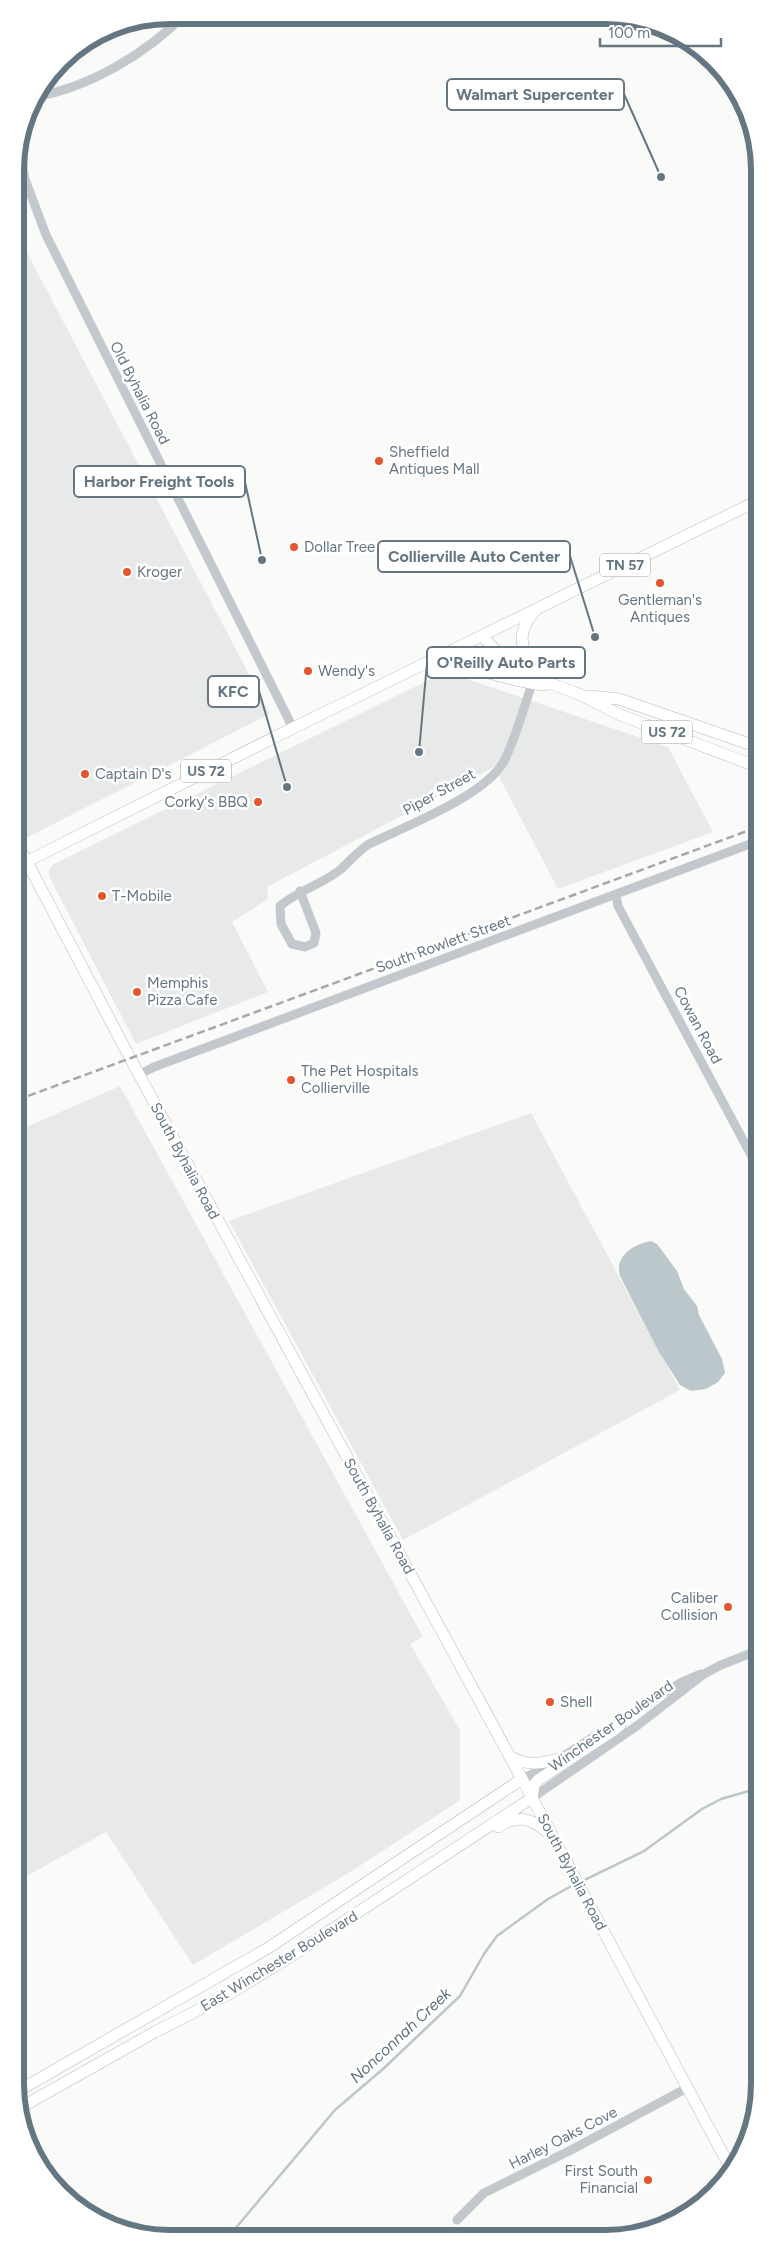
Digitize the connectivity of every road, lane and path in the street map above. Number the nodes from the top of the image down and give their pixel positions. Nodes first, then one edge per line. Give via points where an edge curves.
1 (174, 24) edge
2 (45, 94) edge
3 (24, 173) edge
4 (751, 507) edge
5 (536, 609) junction
6 (482, 636) junction
7 (420, 666) junction
8 (534, 677) junction
9 (581, 695) junction
10 (293, 728) junction
11 (751, 745) edge
12 (751, 765) edge
13 (751, 844) edge
14 (24, 862) edge
15 (24, 869) edge
16 (300, 892) junction
17 (616, 894) junction
18 (138, 1075) junction
19 (751, 1155) edge
20 (751, 1653) edge
21 (704, 1674) junction
22 (621, 1719) junction
23 (509, 1756) junction
24 (558, 1759) junction
25 (522, 1779) junction
26 (532, 1798) junction
27 (552, 1835) junction
28 (413, 1877) junction
29 (348, 1896) junction
30 (352, 1917) junction
31 (24, 2087) edge
32 (687, 2088) junction
33 (25, 2105) edge
34 (728, 2164) edge
35 (457, 2220) dead end

1 - 2 street via 151,44 120,63 87,80
3 - 10 street, Old Byhalia Road via 46,235
4 - 5 main road, TN 57
5 - 6 main road, TN 57
5 - 8 main road via 528,618 522,639
6 - 7 main road, US 72
6 - 8 main road, US 72 via 508,663
7 - 8 main road, US 72 via 460,666 514,681
7 - 10 main road, US 72
8 - 9 main road, US 72
8 - 16 street, Piper Street via 504,763 484,785 369,844 339,870
9 - 11 main road, US 72 via 619,699
9 - 12 main road, US 72 via 618,714
10 - 14 main road, US 72
13 - 17 street, South Rowlett Street
15 - 18 main road, South Byhalia Road
16 - 16 street, Piper Street via 316,932 314,943 305,948 292,944 281,924 280,906
17 - 18 street, South Rowlett Street via 170,1060
17 - 19 street, Cowan Road via 618,906
18 - 23 main road, South Byhalia Road
20 - 21 street, Winchester Boulevard
21 - 22 street, Winchester Boulevard via 680,1683
21 - 26 street, Winchester Boulevard via 638,1725
22 - 24 street, Winchester Boulevard
22 - 26 main road via 614,1730 538,1780
23 - 24 main road via 534,1764
23 - 25 main road, South Byhalia Road
24 - 25 street, Winchester Boulevard
25 - 26 main road, South Byhalia Road
25 - 28 main road via 523,1789 518,1799 446,1848
25 - 29 main road, East Winchester Boulevard
26 - 27 main road, South Byhalia Road
26 - 28 main road, East Winchester Boulevard
27 - 28 main road via 535,1821 521,1818 507,1821 420,1876
27 - 32 main road, South Byhalia Road
28 - 30 main road, East Winchester Boulevard
29 - 30 main road
29 - 31 main road, East Winchester Boulevard via 268,1948
30 - 33 main road, East Winchester Boulevard via 231,1993
32 - 34 main road, South Byhalia Road
32 - 35 street, Harley Oaks Cove via 569,2152 484,2193

